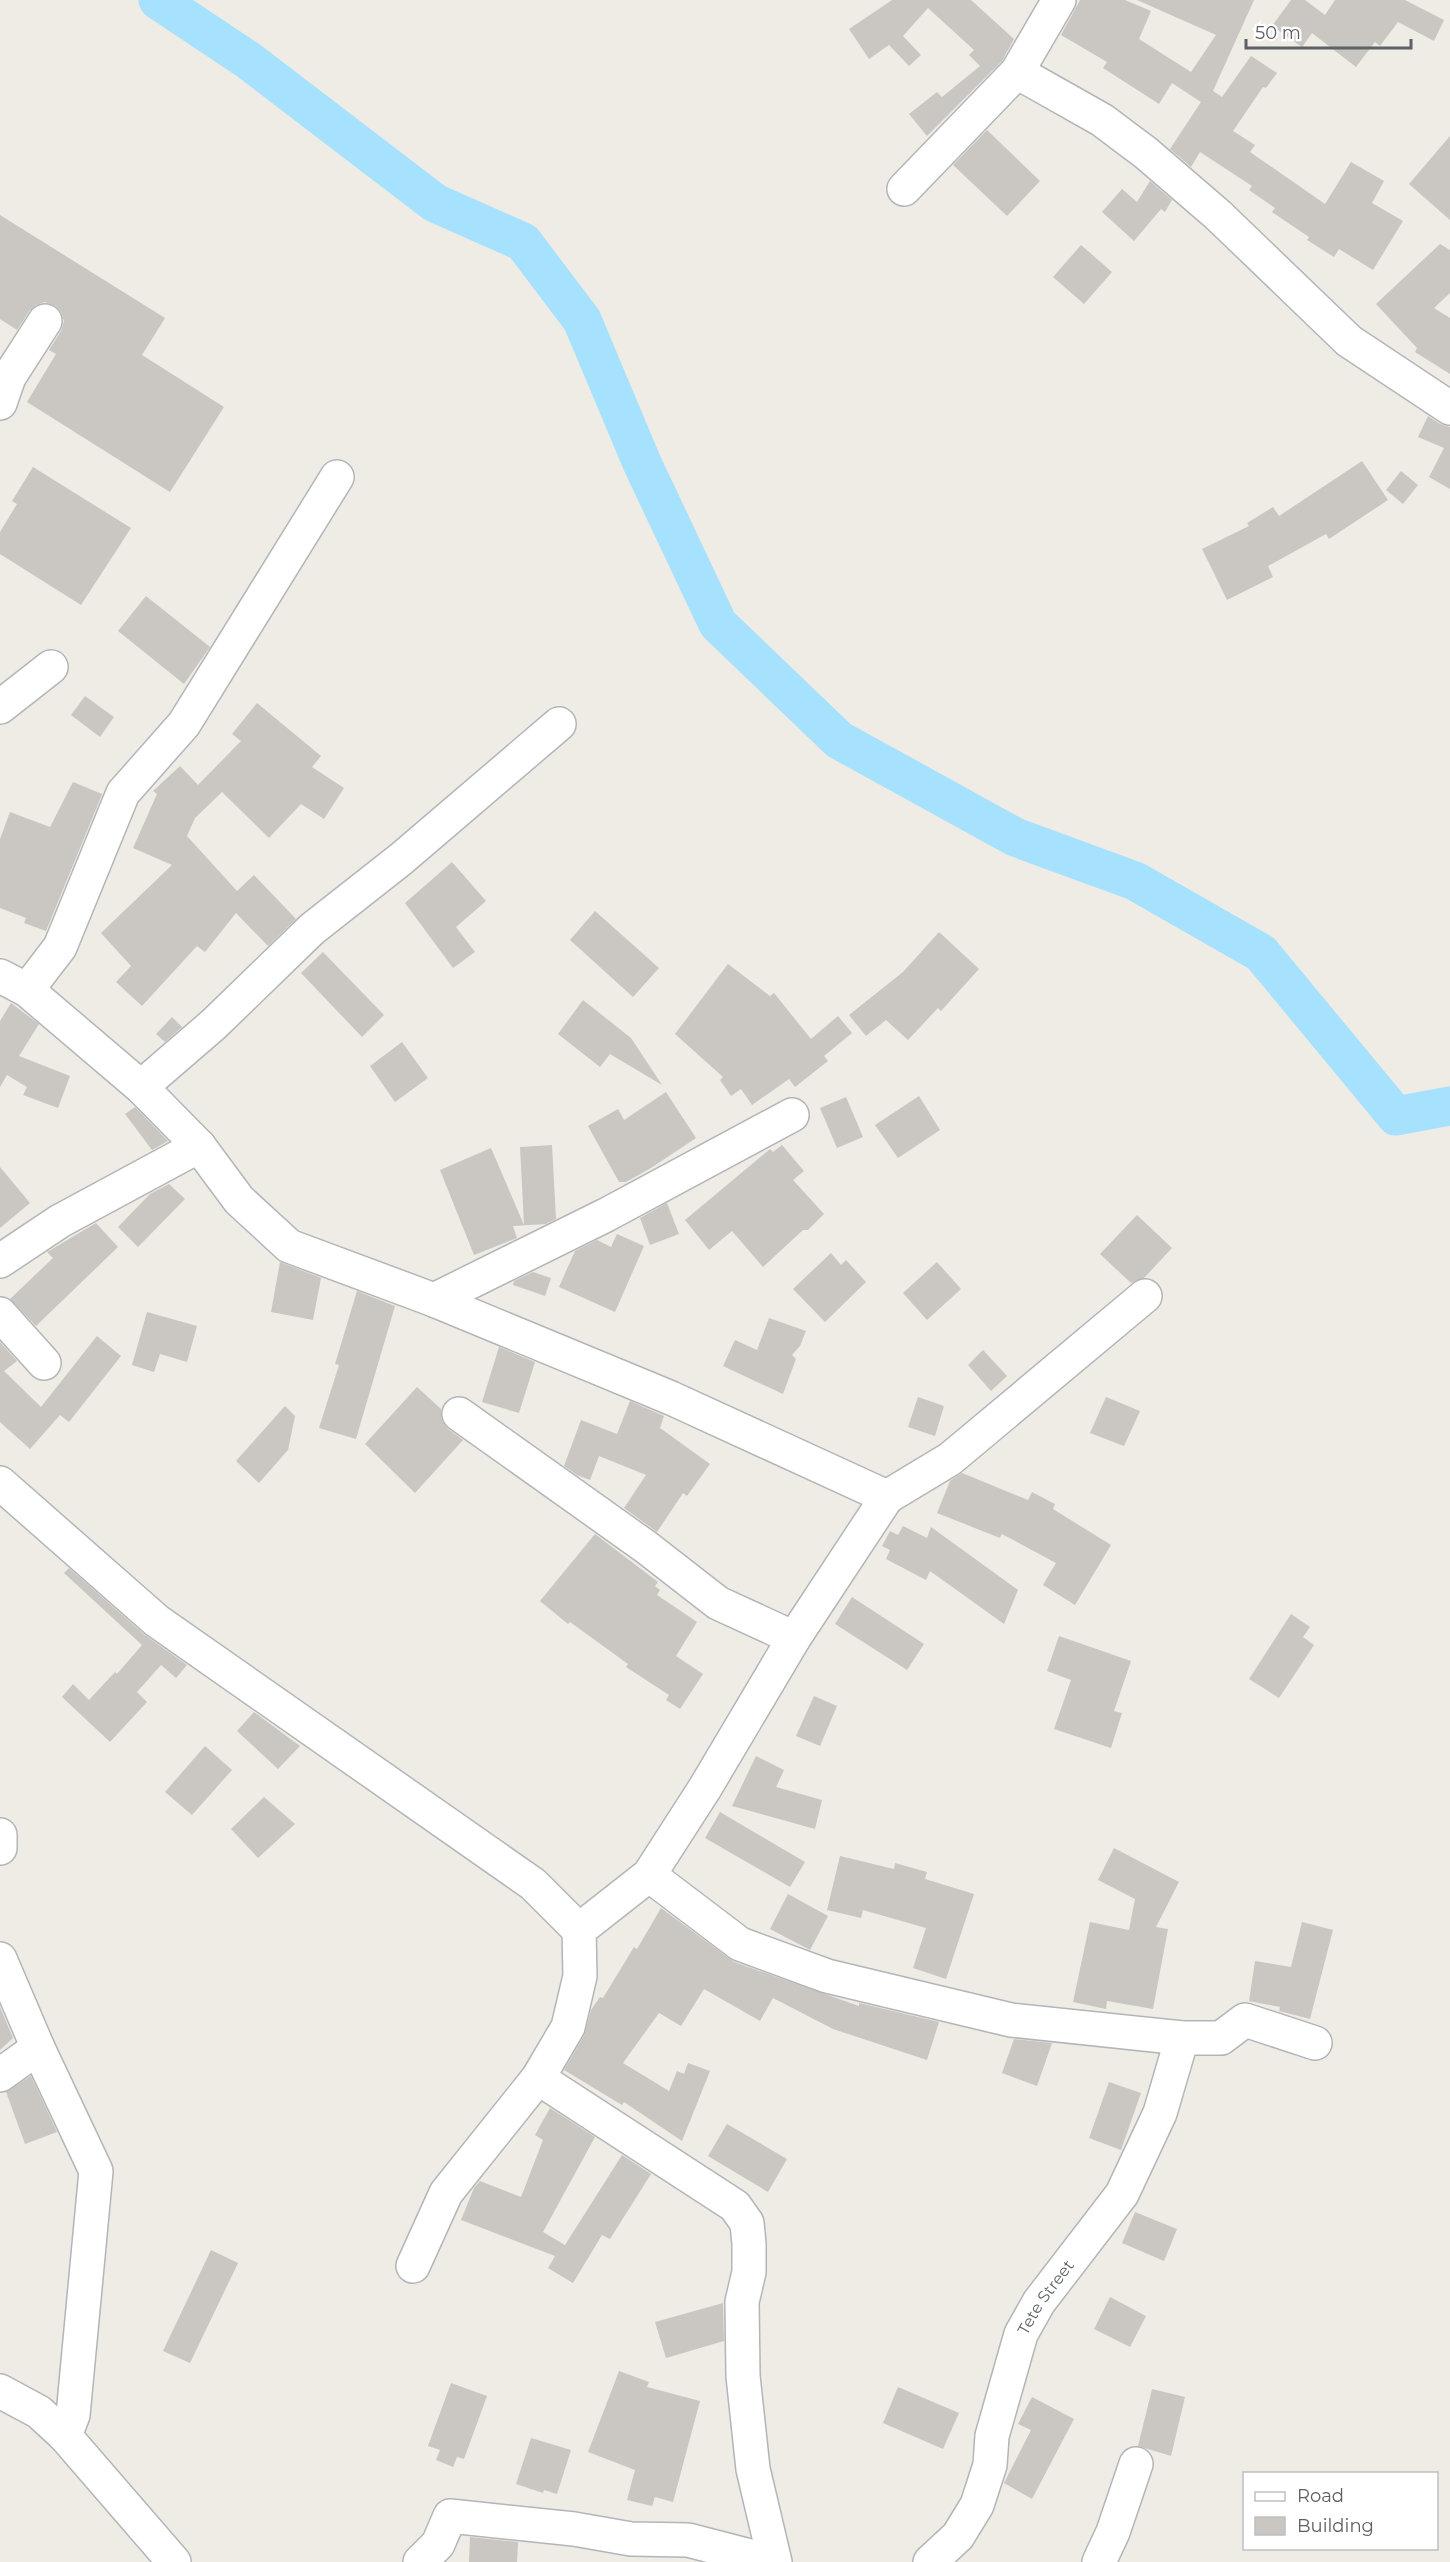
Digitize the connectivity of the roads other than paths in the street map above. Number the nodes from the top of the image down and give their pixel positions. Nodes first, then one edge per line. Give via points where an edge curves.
1 (1059, 0) edge
2 (1017, 72) junction
3 (904, 189) dead end
4 (45, 321) dead end
5 (3, 383) edge
6 (1450, 408) edge
7 (338, 477) dead end
8 (51, 667) dead end
9 (0, 708) edge
10 (559, 724) dead end
11 (13, 983) edge
12 (141, 1087) junction
13 (792, 1115) dead end
14 (199, 1146) junction
15 (0, 1261) edge
16 (1145, 1296) dead end
17 (435, 1300) junction
18 (0, 1314) edge
19 (44, 1363) dead end
20 (459, 1414) dead end
21 (0, 1483) edge
22 (887, 1497) junction
23 (794, 1638) junction
24 (0, 1835) edge
25 (0, 1848) edge
26 (649, 1875) junction
27 (579, 1930) junction
28 (0, 1959) edge
29 (1182, 2038) junction
30 (1315, 2043) dead end
31 (38, 2048) junction
32 (0, 2075) edge
33 (538, 2078) junction
34 (413, 2266) dead end
35 (0, 2391) edge
36 (65, 2436) junction
37 (1136, 2464) dead end
38 (174, 2562) edge
39 (420, 2562) edge
40 (774, 2562) edge
41 (930, 2562) edge
42 (1099, 2562) edge

1 - 2 street
2 - 3 street
2 - 6 street via 1101,120 1146,153 1218,215 1349,341
4 - 5 street
7 - 11 street via 184,724 123,793 60,947
8 - 9 street
10 - 12 street via 312,929 214,1024
11 - 12 street
12 - 14 street
13 - 17 street via 606,1215
14 - 15 street via 60,1221
14 - 17 street via 239,1200 289,1246
16 - 22 street via 950,1459
17 - 22 street via 671,1398
18 - 19 street
20 - 23 street via 718,1603
21 - 27 street via 157,1621 533,1884
22 - 23 street
23 - 26 street
24 - 25 street
26 - 27 street
26 - 29 street via 740,1944 827,1976 1011,2020
27 - 33 street via 580,1976 568,2027
28 - 31 street
29 - 30 street via 1221,2038 1245,2020
29 - 41 street, Tete Street via 1160,2113 1122,2194 1039,2302 1021,2334 977,2505 958,2536
31 - 32 street
31 - 36 street via 96,2171 73,2415
33 - 34 street via 446,2193
33 - 40 street via 735,2206 747,2223 742,2376 753,2469
35 - 36 street via 39,2412
36 - 38 street
37 - 42 street
39 - 40 street via 438,2544 450,2516 631,2539 688,2540

